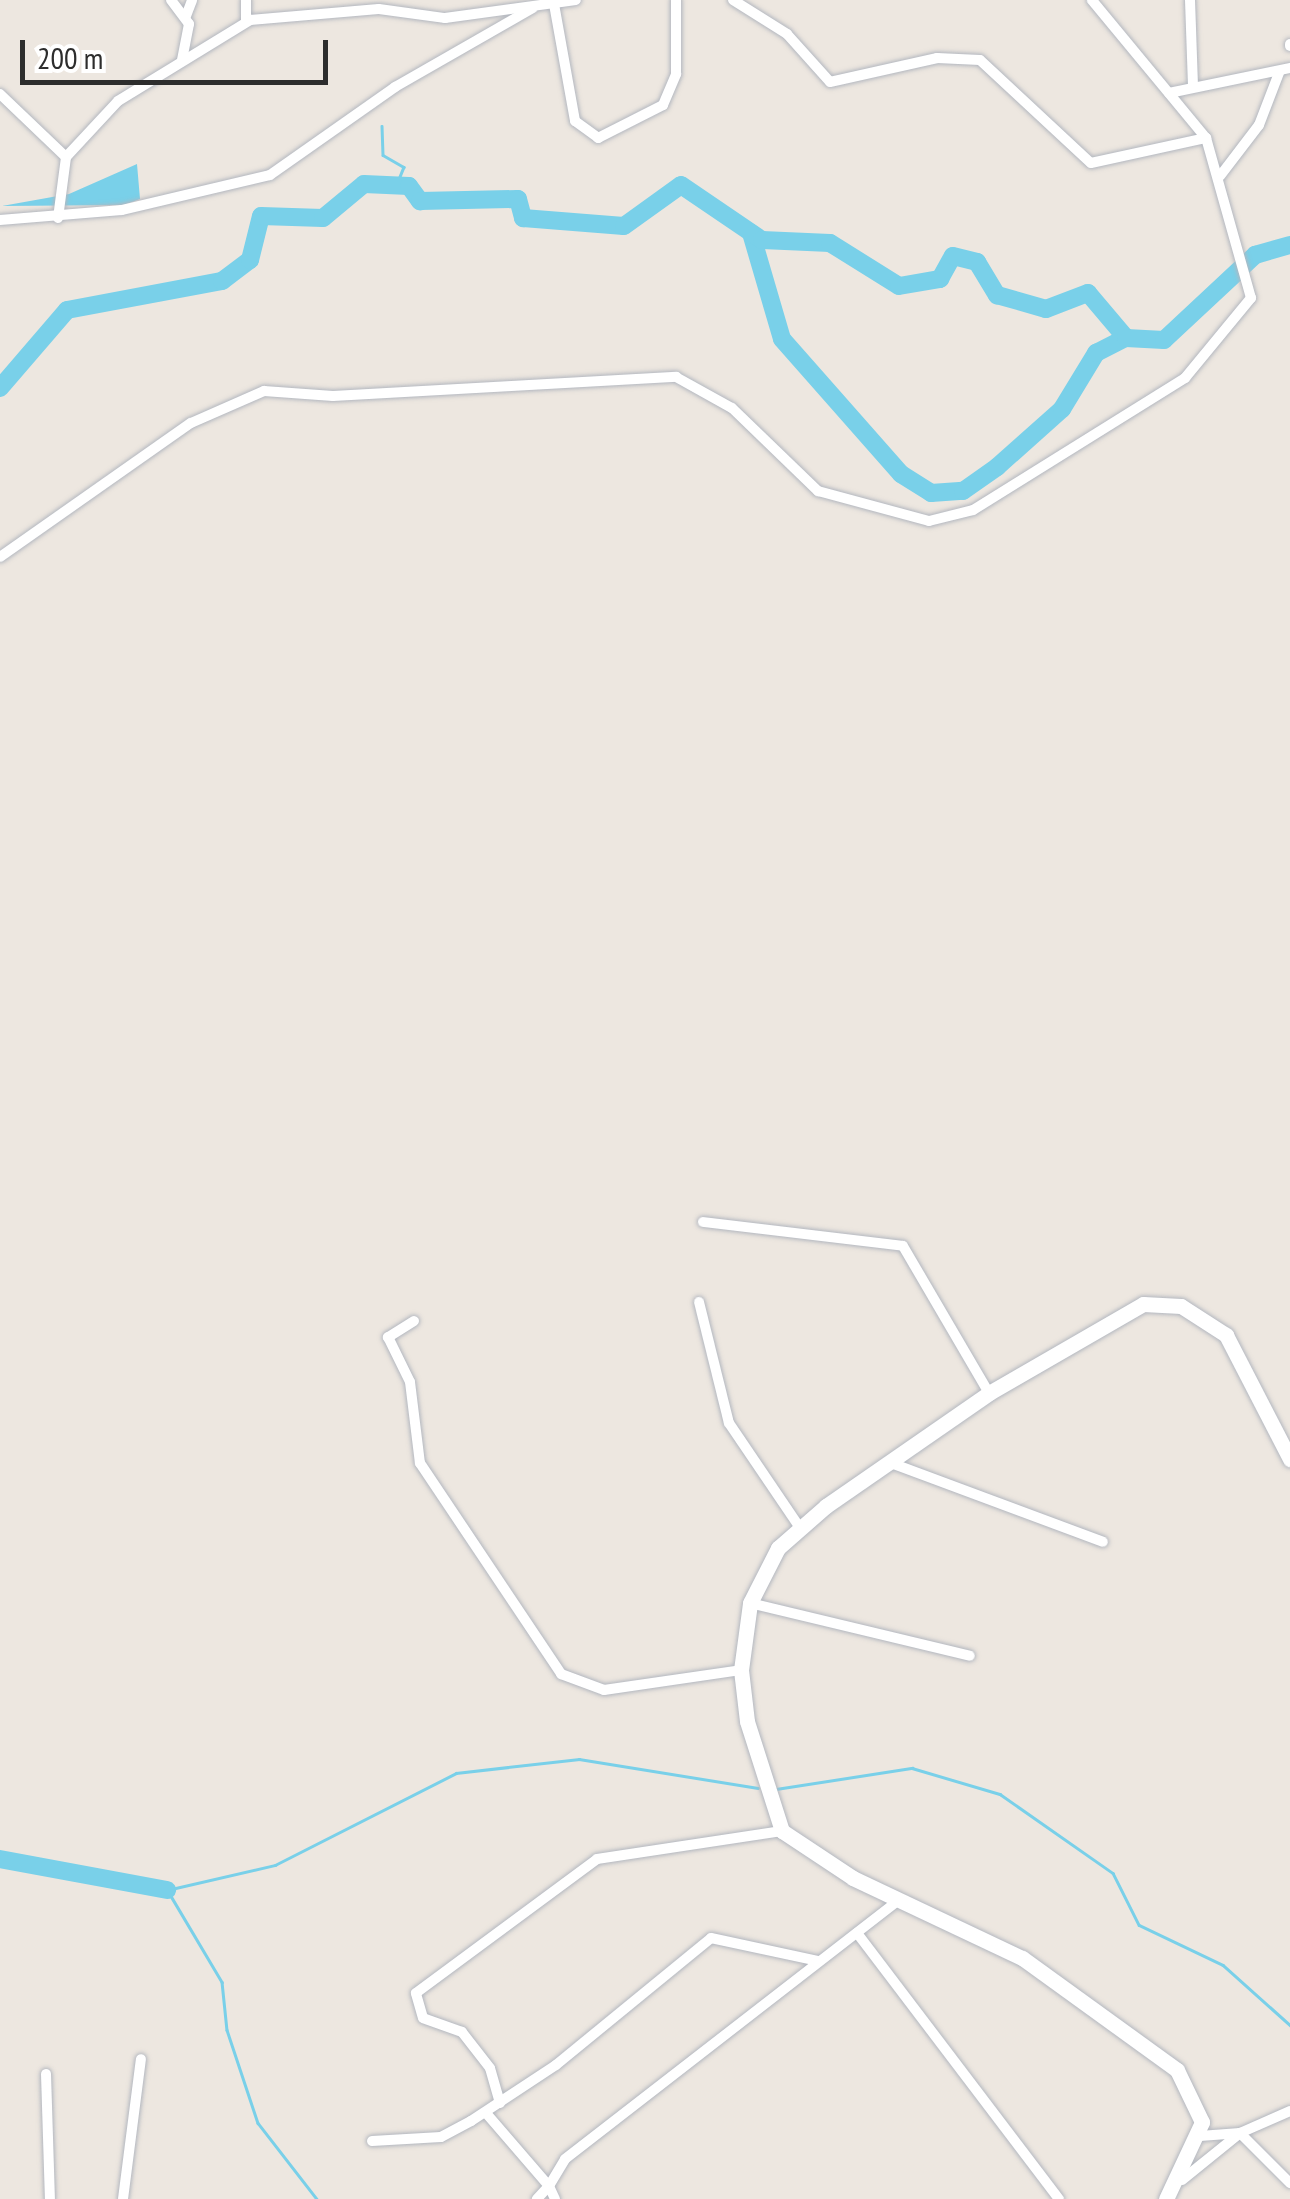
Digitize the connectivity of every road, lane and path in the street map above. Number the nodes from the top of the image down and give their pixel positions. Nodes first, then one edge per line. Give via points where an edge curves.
1 (171, 0) edge
2 (192, 0) edge
3 (246, 0) edge
4 (576, 0) edge
5 (676, 0) edge
6 (734, 0) edge
7 (1092, 0) edge
8 (1190, 0) edge
9 (554, 4) junction
10 (387, 5) edge
11 (535, 7) junction
12 (186, 16) junction
13 (246, 21) junction
14 (181, 61) junction
15 (1285, 70) edge
16 (1193, 86) junction
17 (1169, 93) junction
18 (0, 94) edge
19 (1206, 138) junction
20 (66, 157) junction
21 (1220, 176) junction
22 (58, 218) junction
23 (0, 220) edge
24 (0, 557) edge
25 (703, 1222) dead end
26 (699, 1302) dead end
27 (414, 1321) dead end
28 (989, 1393) junction
29 (1290, 1459) edge
30 (891, 1463) junction
31 (800, 1528) junction
32 (1103, 1542) dead end
33 (750, 1603) junction
34 (970, 1656) dead end
35 (741, 1670) junction
36 (782, 1831) junction
37 (901, 1899) junction
38 (857, 1933) junction
39 (818, 1961) junction
40 (141, 2059) dead end
41 (46, 2074) dead end
42 (500, 2102) junction
43 (1290, 2111) edge
44 (486, 2112) junction
45 (1240, 2133) junction
46 (1200, 2136) junction
47 (372, 2141) dead end
48 (1182, 2180) junction
49 (1290, 2183) edge
50 (548, 2186) junction
51 (50, 2199) edge
52 (123, 2199) edge
53 (537, 2199) edge
54 (555, 2199) edge
55 (1059, 2199) edge
56 (1166, 2199) edge

1 - 12 street
2 - 12 street
3 - 13 street
4 - 9 street
5 - 9 street via 676,74 663,105 598,138 575,121
6 - 19 street via 787,34 830,82 937,58 980,60 1090,163
7 - 17 street
8 - 16 street
9 - 11 street
10 - 11 street via 445,18
10 - 13 street
11 - 22 street via 395,87 270,175
12 - 14 street
13 - 14 street
14 - 20 street via 118,101
15 - 16 street
15 - 21 street via 1259,125
16 - 17 street
17 - 19 street
18 - 20 street
19 - 21 street
20 - 22 street
21 - 24 street via 1252,285 1237,320 1185,378 952,518 898,516 818,491 732,408 688,382 564,378 422,392 264,391 191,423
22 - 23 street
25 - 28 street via 903,1246
26 - 31 street via 729,1423
27 - 35 street via 388,1337 410,1382 420,1463 560,1674 604,1690
28 - 29 street via 1118,1312 1181,1306 1226,1334
28 - 30 street
30 - 31 street
30 - 32 street
31 - 33 street
33 - 34 street
33 - 35 street
35 - 36 street via 753,1752
36 - 37 street via 818,1860
36 - 42 street via 597,1859 416,1993 422,2018 462,2032 490,2068
37 - 38 street
37 - 46 street via 1010,1951 1158,2053 1194,2090
38 - 39 street
38 - 55 street
39 - 42 street via 711,1938
39 - 50 street via 565,2159
40 - 52 street
41 - 51 street
42 - 44 street
43 - 45 street
44 - 47 street via 441,2137
44 - 50 street
45 - 46 street
45 - 48 street
45 - 49 street
46 - 48 street
48 - 56 street
50 - 53 street
50 - 54 street

